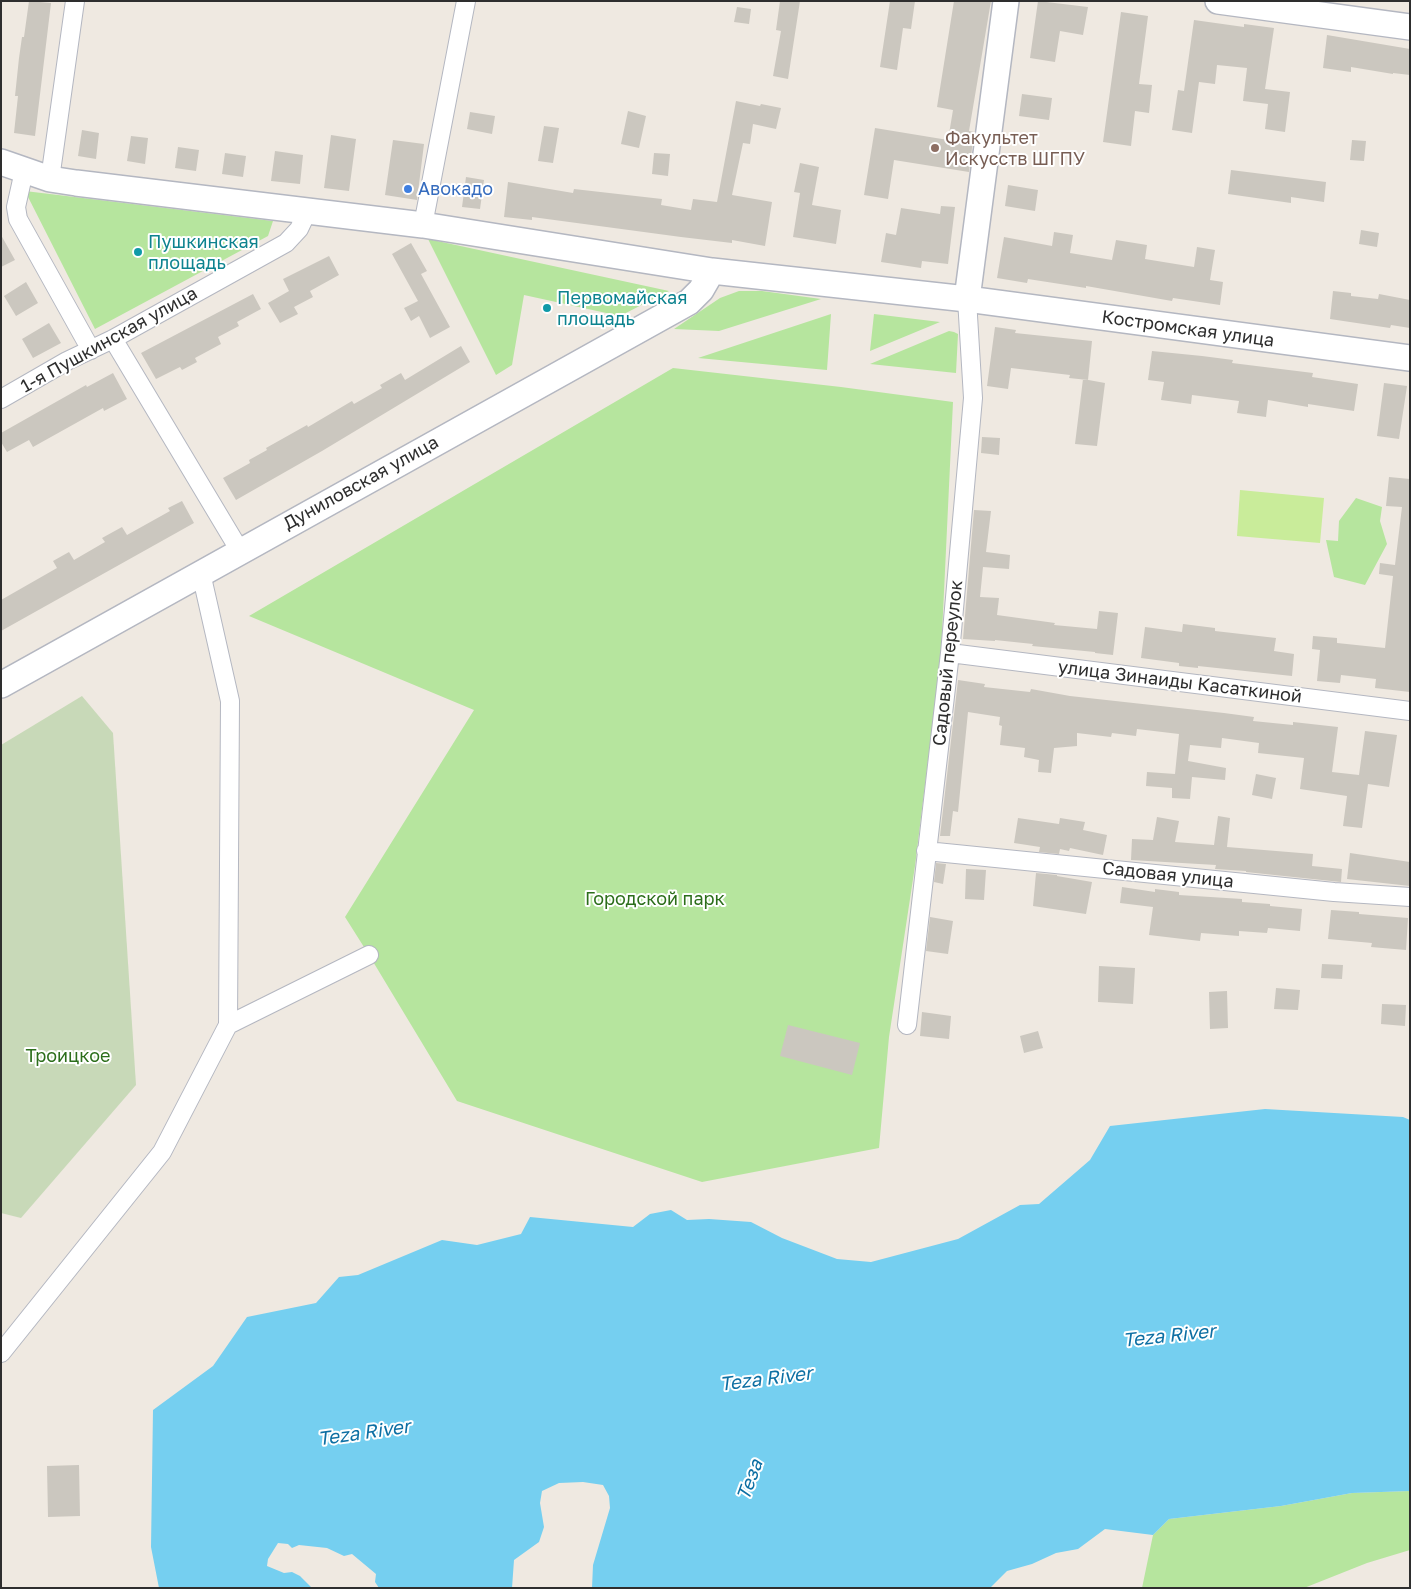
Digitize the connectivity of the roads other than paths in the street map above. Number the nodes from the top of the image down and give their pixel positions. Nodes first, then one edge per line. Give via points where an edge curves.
1 (75, 1) edge
2 (466, 1) edge
3 (1006, 1) edge
4 (1218, 1) edge
5 (1410, 27) edge
6 (13, 167) edge
7 (50, 179) junction
8 (308, 210) junction
9 (424, 225) junction
10 (712, 271) junction
11 (967, 299) junction
12 (113, 339) junction
13 (92, 350) junction
14 (1410, 358) edge
15 (1, 399) edge
16 (240, 551) junction
17 (201, 573) junction
18 (950, 653) junction
19 (1, 686) edge
20 (1410, 711) edge
21 (926, 851) junction
22 (1410, 897) edge
23 (369, 955) dead end
24 (228, 1025) junction
25 (907, 1026) dead end
26 (1, 1353) edge

1 - 7 street
2 - 9 street
3 - 11 main road
4 - 5 main road
6 - 7 main road
6 - 13 street via 18,219
7 - 8 main road
8 - 9 main road
8 - 12 street, 1-я Пушкинская улица via 299,229 286,243
9 - 10 main road
10 - 11 main road
10 - 16 main road, Дуниловская улица via 689,302
11 - 14 main road, Костромская улица
11 - 18 street, Садовый переулок via 973,398
12 - 13 street, 1-я Пушкинская улица
12 - 16 street
13 - 15 street, 1-я Пушкинская улица
16 - 17 main road, Дуниловская улица
17 - 19 main road, Дуниловская улица
17 - 24 street via 230,702
18 - 20 street, улица Зинаиды Касаткиной
18 - 21 street, Садовый переулок
21 - 22 street, Садовая улица
21 - 25 street, Садовый переулок
23 - 24 street
24 - 26 street via 162,1152

